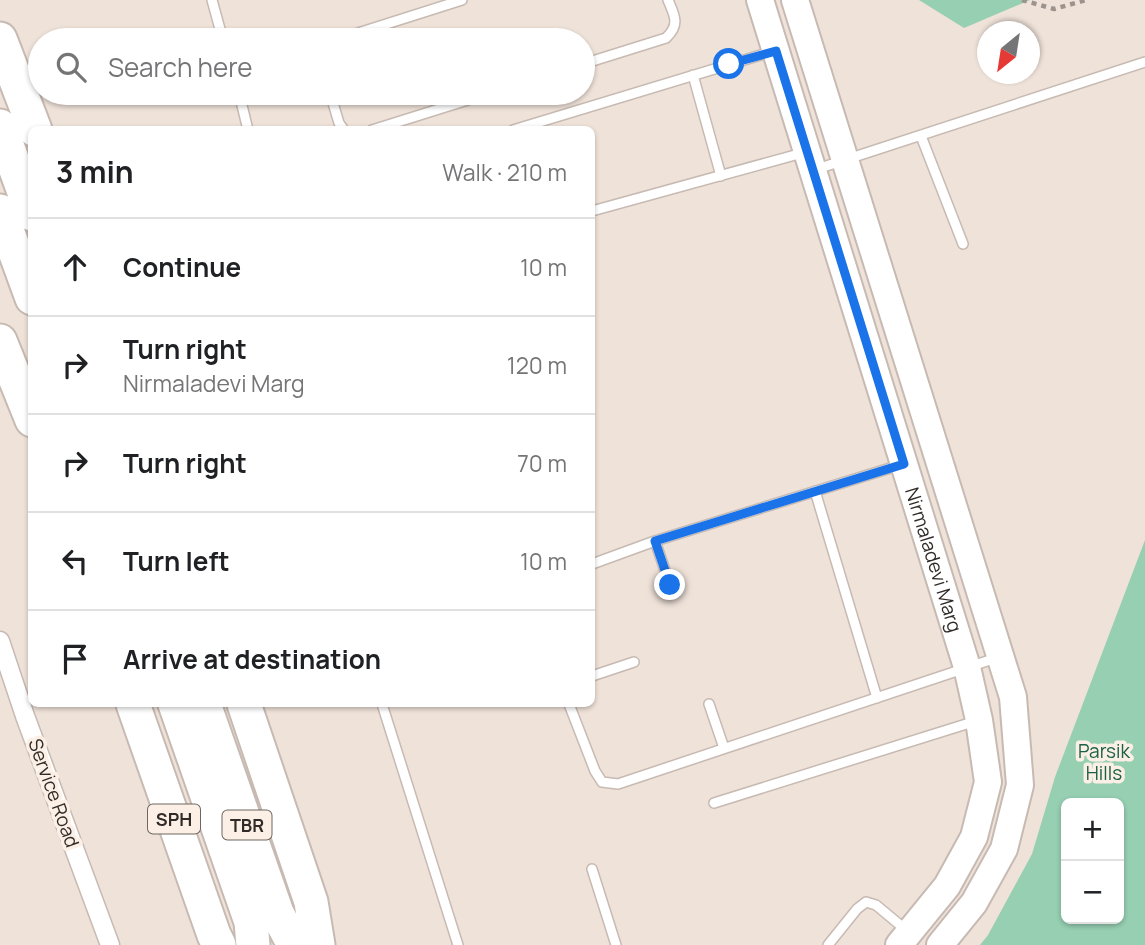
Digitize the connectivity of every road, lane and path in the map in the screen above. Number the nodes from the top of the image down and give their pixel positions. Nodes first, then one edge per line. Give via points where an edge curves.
1 (212, 0) edge
2 (462, 0) edge
3 (668, 0) edge
4 (760, 0) edge
5 (795, 0) edge
6 (1022, 0) edge
7 (1086, 0) edge
8 (220, 28) edge
9 (374, 28) edge
10 (0, 39) edge
11 (776, 51) junction
12 (595, 60) edge
13 (1145, 62) edge
14 (692, 75) junction
15 (242, 105) edge
16 (334, 105) edge
17 (452, 105) edge
18 (594, 105) edge
19 (595, 105) edge
20 (0, 126) edge
21 (33, 126) edge
22 (247, 126) edge
23 (341, 126) edge
24 (385, 126) edge
25 (526, 126) edge
26 (921, 136) junction
27 (810, 161) junction
28 (845, 161) junction
29 (721, 176) junction
30 (28, 203) edge
31 (595, 210) edge
32 (0, 211) edge
33 (963, 244) dead end
34 (28, 287) edge
35 (0, 341) edge
36 (28, 410) edge
37 (904, 464) junction
38 (815, 491) junction
39 (655, 541) junction
40 (595, 563) edge
41 (670, 585) dead end
42 (0, 641) edge
43 (1001, 656) junction
44 (634, 662) dead end
45 (967, 667) junction
46 (595, 675) edge
47 (877, 698) junction
48 (709, 704) dead end
49 (134, 707) edge
50 (176, 707) edge
51 (205, 707) edge
52 (245, 707) edge
53 (383, 707) edge
54 (570, 707) edge
55 (979, 720) junction
56 (724, 748) junction
57 (714, 803) dead end
58 (592, 869) dead end
59 (904, 939) edge
60 (217, 940) edge
61 (110, 945) edge
62 (253, 945) edge
63 (294, 945) edge
64 (317, 945) edge
65 (458, 945) edge
66 (616, 945) edge
67 (828, 945) edge
68 (940, 945) edge

1 - 8 lane
2 - 9 lane
3 - 12 lane via 676,21 666,38
4 - 11 main road, Nirmaladevi Marg
5 - 28 main road, Nirmaladevi Marg
6 - 7 path via 1054,9
10 - 21 highway
11 - 14 lane
11 - 27 main road, Nirmaladevi Marg
13 - 26 lane
14 - 19 lane
14 - 29 lane
15 - 22 lane
16 - 23 lane
17 - 24 lane
18 - 25 lane
20 - 30 highway
26 - 28 lane
26 - 33 lane
27 - 28 lane
27 - 29 lane
27 - 37 main road, Nirmaladevi Marg
28 - 43 main road, Nirmaladevi Marg
29 - 31 lane
32 - 34 highway
35 - 36 highway
37 - 38 lane
37 - 45 main road, Nirmaladevi Marg
38 - 39 lane
38 - 47 lane
39 - 40 lane
39 - 41 lane
42 - 61 street, Service Road
43 - 45 lane
43 - 68 main road, Nirmaladevi Marg via 1013,697 1020,785 1004,849 974,903
44 - 46 lane
45 - 47 lane
45 - 55 main road, Nirmaladevi Marg
47 - 56 lane
48 - 56 lane
49 - 60 highway, SPH
50 - 62 highway, TBR via 251,922
51 - 63 highway, TBR via 277,913
52 - 64 highway via 311,902
53 - 65 lane
54 - 56 lane via 602,782 618,783
55 - 57 lane
55 - 59 main road, Nirmaladevi Marg via 988,782 974,837 947,886
58 - 66 lane
59 - 67 lane via 876,905 866,902

